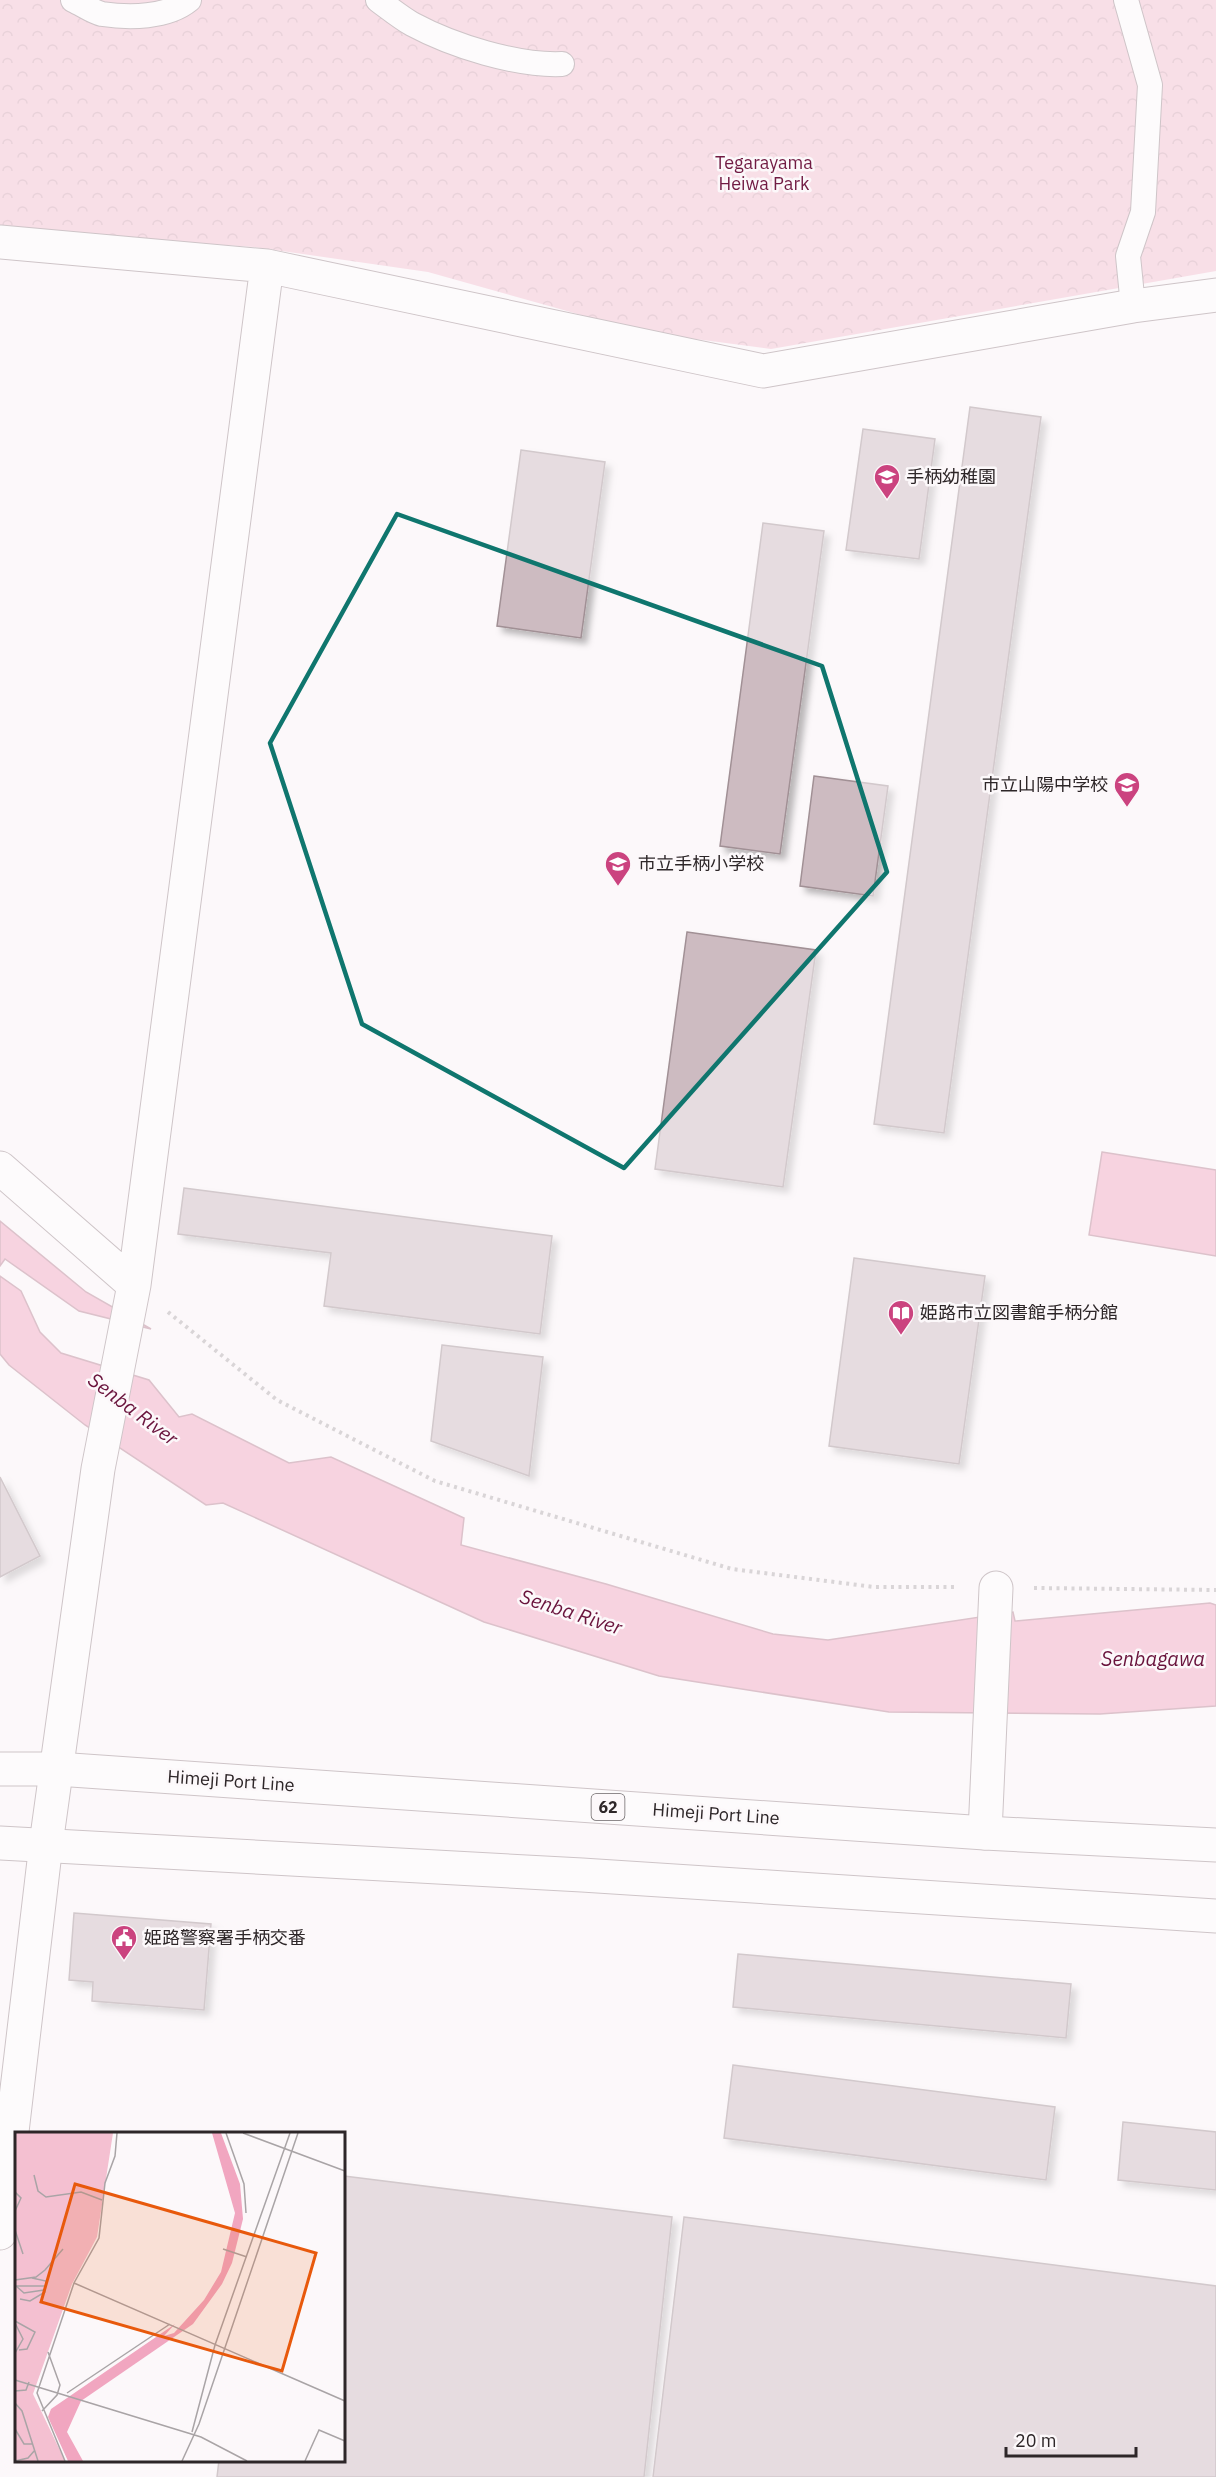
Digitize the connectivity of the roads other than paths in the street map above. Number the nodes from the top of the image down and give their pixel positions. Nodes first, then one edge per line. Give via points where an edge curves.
1 (72, 0) edge
2 (189, 0) edge
3 (378, 0) edge
4 (1126, 0) edge
5 (145, 7) edge
6 (562, 64) dead end
7 (0, 242) edge
8 (267, 266) junction
9 (1216, 294) edge
10 (1133, 306) junction
11 (0, 1168) edge
12 (134, 1285) junction
13 (996, 1588) road end
14 (0, 1769) edge
15 (57, 1769) junction
16 (985, 1833) junction
17 (0, 1843) edge
18 (46, 1844) junction
19 (1216, 1845) edge
20 (1216, 1916) edge
21 (0, 2233) edge

1 - 5 lane via 101,14
2 - 5 lane
3 - 6 lane via 412,24 464,46 539,65
4 - 10 lane via 1150,85 1143,212 1128,256
7 - 8 street
8 - 10 street via 763,372
8 - 12 street
9 - 10 street
11 - 12 street
12 - 15 street via 98,1469
13 - 16 street
14 - 15 street, Himeji Port Line / 62
15 - 16 street, Himeji Port Line / 62
15 - 18 street
16 - 19 street, Himeji Port Line / 62
17 - 18 street
18 - 20 street
18 - 21 street

